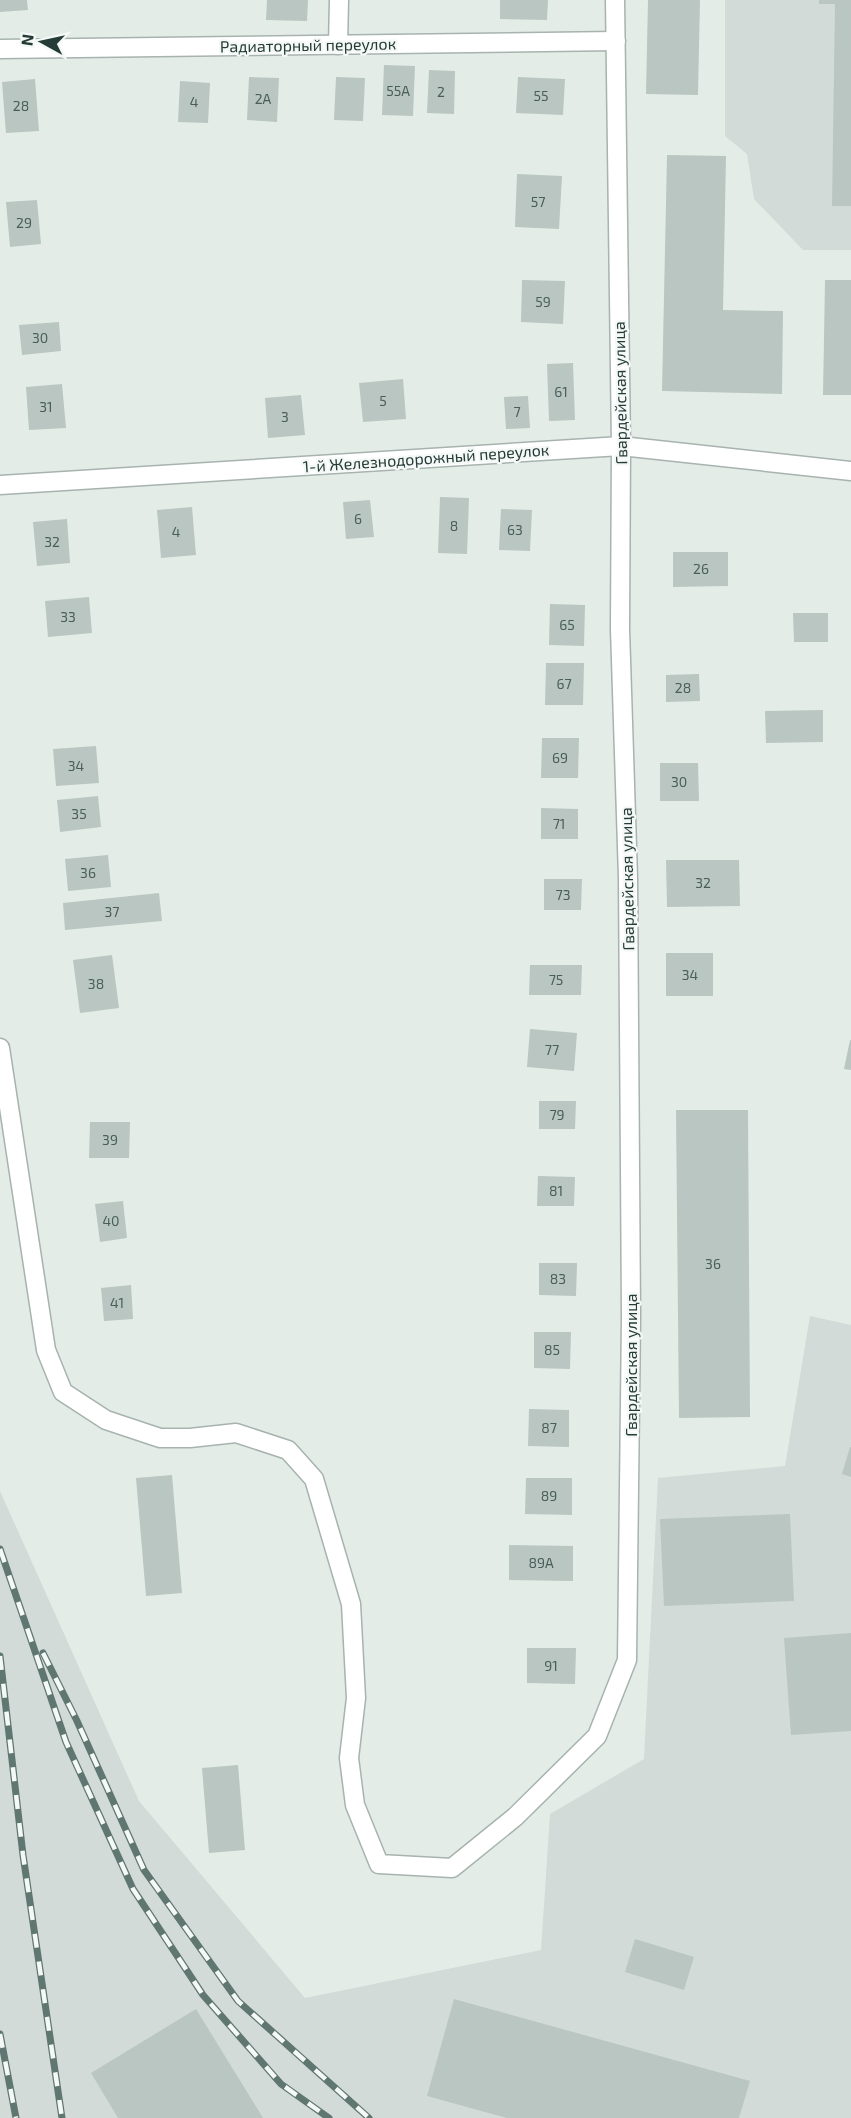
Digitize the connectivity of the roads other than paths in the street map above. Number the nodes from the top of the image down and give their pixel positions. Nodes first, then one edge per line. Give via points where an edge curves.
1 (339, 0) edge
2 (615, 0) edge
3 (616, 41) junction
4 (338, 45) junction
5 (0, 49) edge
6 (621, 446) junction
7 (851, 471) edge
8 (0, 485) edge
9 (0, 1048) edge

1 - 4 street
2 - 3 street, Гвардейская улица
3 - 4 street, Радиаторный переулок
3 - 6 street, Гвардейская улица
4 - 5 street, Радиаторный переулок
6 - 7 street, 1-й Железнодорожный переулок
6 - 8 street, 1-й Железнодорожный переулок
6 - 9 street, Гвардейская улица via 620,629 628,878 631,1316 627,1660 597,1736 515,1817 452,1868 379,1864 355,1805 349,1758 356,1698 351,1604 314,1479 288,1450 236,1433 160,1438 106,1420 63,1392 46,1350

